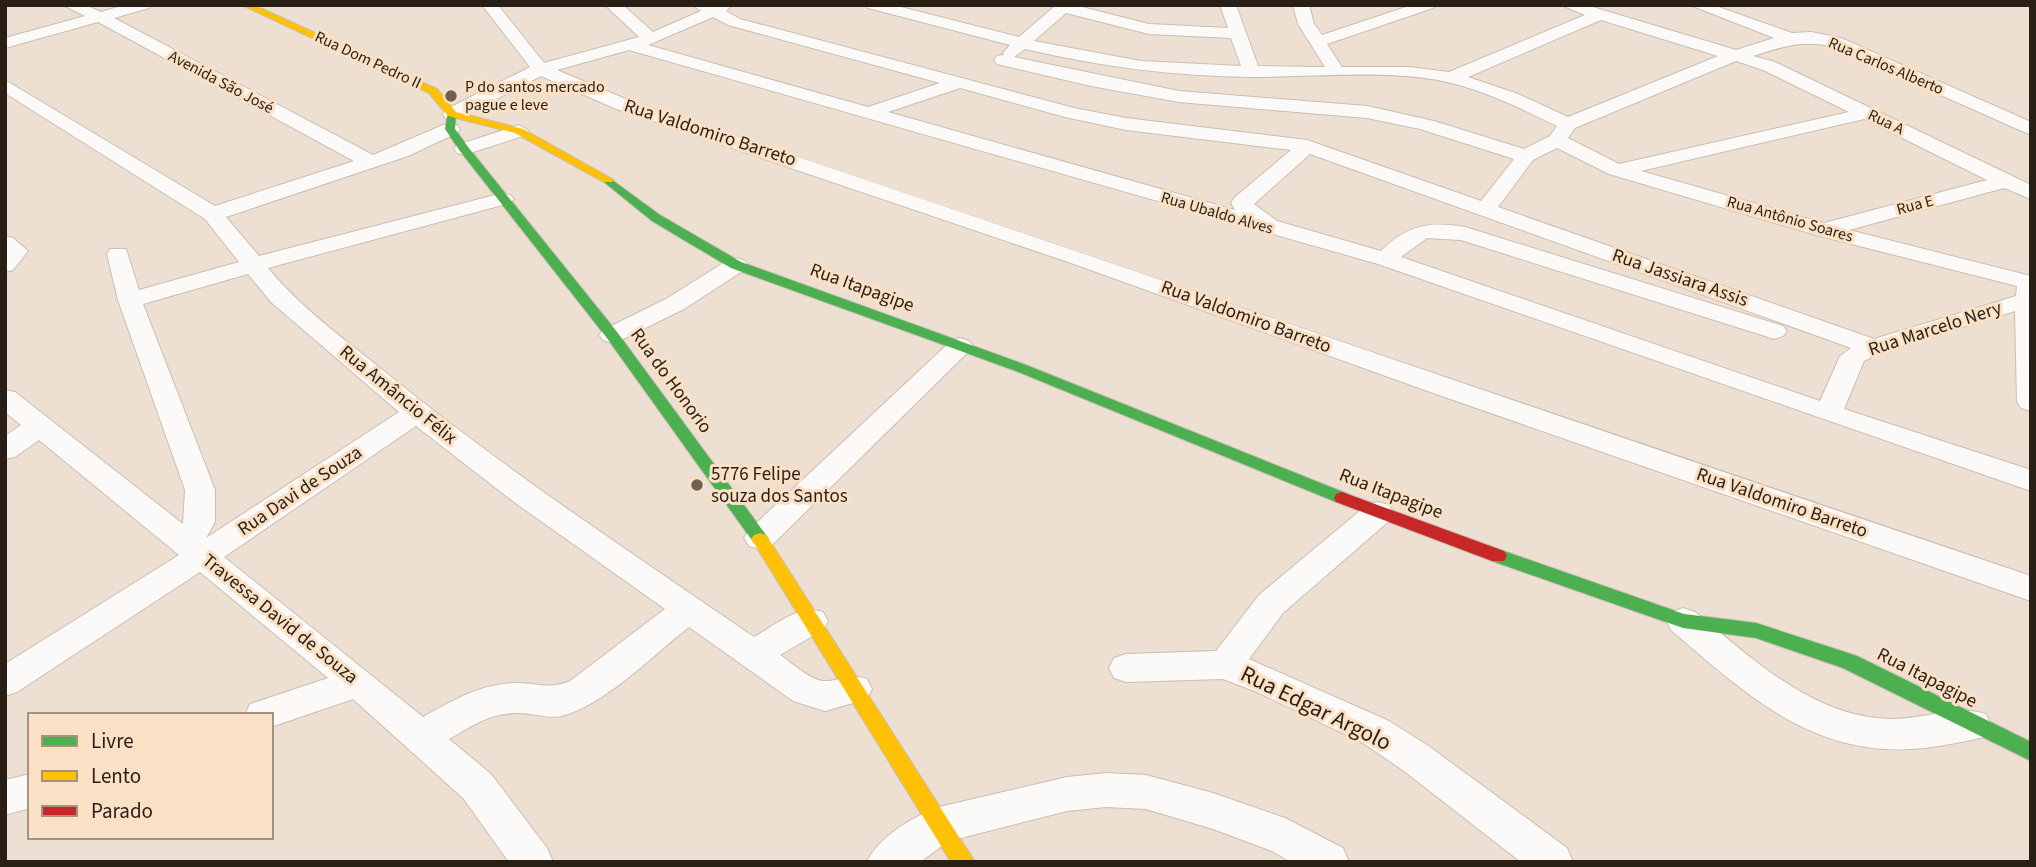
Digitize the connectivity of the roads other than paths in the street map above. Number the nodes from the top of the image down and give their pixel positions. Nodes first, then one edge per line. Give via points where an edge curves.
1 (71, 5) edge
2 (144, 5) edge
3 (246, 5) edge
4 (490, 5) edge
5 (613, 5) edge
6 (873, 5) edge
7 (1228, 5) edge
8 (1301, 5) edge
9 (1429, 5) edge
10 (1569, 5) edge
11 (1698, 5) edge
12 (713, 7) edge
13 (1064, 7) edge
14 (1599, 15) junction
15 (100, 18) junction
16 (1236, 33) junction
17 (1790, 38) junction
18 (640, 42) junction
19 (1318, 42) junction
20 (5, 43) edge
21 (1021, 43) junction
22 (1740, 55) junction
23 (1003, 60) junction
24 (540, 69) junction
25 (1251, 71) junction
26 (1337, 72) junction
27 (1450, 78) junction
28 (960, 82) junction
29 (5, 85) edge
30 (867, 113) junction
31 (1868, 113) junction
32 (451, 121) junction
33 (2031, 129) edge
34 (519, 131) junction
35 (1563, 132) junction
36 (1307, 146) junction
37 (464, 149) junction
38 (1526, 156) junction
39 (371, 162) junction
40 (1616, 170) junction
41 (2006, 181) junction
42 (2031, 193) edge
43 (503, 199) junction
44 (1485, 210) junction
45 (213, 214) junction
46 (1276, 230) junction
47 (1824, 230) junction
48 (5, 243) edge
49 (118, 254) dead end
50 (1387, 259) junction
51 (5, 265) edge
52 (253, 265) junction
53 (736, 265) junction
54 (2029, 289) edge
55 (130, 300) junction
56 (612, 335) junction
57 (960, 346) junction
58 (1863, 352) junction
59 (5, 398) edge
60 (2031, 402) edge
61 (417, 413) junction
62 (1828, 413) junction
63 (39, 426) junction
64 (5, 450) edge
65 (2031, 481) edge
66 (1378, 513) junction
67 (760, 538) junction
68 (195, 549) junction
69 (2031, 589) edge
70 (689, 609) junction
71 (811, 621) junction
72 (1683, 621) junction
73 (754, 653) junction
74 (1225, 665) junction
75 (1126, 668) dead end
76 (5, 682) edge
77 (358, 682) junction
78 (855, 689) junction
79 (269, 713) edge
80 (1973, 725) junction
81 (420, 737) junction
82 (2031, 752) edge
83 (28, 792) edge
84 (5, 799) edge
85 (939, 825) junction
86 (533, 862) edge
87 (887, 862) edge
88 (964, 862) edge
89 (1329, 862) edge
90 (1553, 862) edge

1 - 15 street, Avenida São José
2 - 15 street
3 - 32 street, Rua Dom Pedro II via 433,91
4 - 24 street, Rua Valdomiro Barreto
5 - 18 street
6 - 21 street
7 - 16 street
8 - 19 street
9 - 19 street
10 - 14 street, Rua A
11 - 17 street, Rua Carlos Alberto
12 - 18 street
12 - 28 street, Rua Jassiara Assis via 734,22
13 - 16 street via 1149,29
13 - 21 street
14 - 22 street, Rua A
14 - 27 street
15 - 20 street
15 - 39 street, Avenida São José
16 - 25 street
17 - 22 street
17 - 33 street, Rua Carlos Alberto via 1835,42
18 - 24 street
18 - 30 street, Rua Ubaldo Alves
19 - 26 street
21 - 23 street
21 - 25 street via 1168,69
22 - 31 street, Rua A
22 - 35 street via 1705,66
23 - 28 street
23 - 38 street via 1150,92 1366,112 1446,130
24 - 32 street
24 - 69 street, Rua Valdomiro Barreto via 621,104
25 - 26 street
26 - 27 street
27 - 35 street, Rua Antônio Soares via 1535,107
28 - 30 street
28 - 36 street, Rua Jassiara Assis via 1126,124
29 - 45 street, Rua Amâncio Félix
30 - 46 street, Rua Ubaldo Alves
31 - 40 street
31 - 41 street, Rua A
32 - 34 street
32 - 37 street, Rua do Honorio
32 - 39 street via 401,152
34 - 37 street
34 - 53 street via 603,176 656,218
35 - 38 street
35 - 40 street, Rua Antônio Soares
36 - 44 street, Rua Jassiara Assis
36 - 46 street via 1242,203
37 - 43 street, Rua do Honorio
38 - 44 street
39 - 45 street
40 - 47 street, Rua Antônio Soares
41 - 42 street, Rua A
41 - 47 street, Rua E
43 - 52 street
43 - 56 street, Rua do Honorio
44 - 58 street, Rua Jassiara Assis
45 - 52 street, Rua Amâncio Félix
46 - 50 street, Rua Ubaldo Alves
47 - 54 street, Rua Antônio Soares
48 - 51 street via 17,251
49 - 55 street
50 - 58 street via 1419,231 1465,234
50 - 62 street, Rua Ubaldo Alves
52 - 55 street
52 - 61 street, Rua Amâncio Félix via 279,298
53 - 56 street via 675,304
53 - 57 street, Rua Itapagipe
54 - 58 street, Rua Marcelo Nery
54 - 60 street
55 - 68 street via 200,490
56 - 67 street, Rua do Honorio
57 - 66 street, Rua Itapagipe
57 - 67 street
58 - 62 street, Rua Marcelo Nery
59 - 63 street, Travessa David de Souza
61 - 68 street, Rua Davi de Souza
61 - 70 street, Rua Amâncio Félix via 524,495
62 - 65 street
63 - 64 street
63 - 68 street, Travessa David de Souza
66 - 72 street, Rua Itapagipe
66 - 74 street via 1271,604
67 - 71 street, Rua do Honorio
68 - 76 street, Rua Davi de Souza
68 - 77 street, Travessa David de Souza
70 - 73 street, Rua Amâncio Félix
70 - 81 street via 583,691 558,702 517,698 481,702
71 - 73 street
71 - 78 street, Rua do Honorio
72 - 80 street, Rua Itapagipe via 1756,631 1827,653
72 - 80 street via 1774,694 1844,728 1887,735
73 - 78 street, Rua Amâncio Félix via 806,691 825,696
74 - 75 street, Rua Edgar Argolo
74 - 90 street, Rua Edgar Argolo via 1376,732
77 - 79 street
77 - 81 street, Travessa David de Souza
78 - 85 street, Rua do Honorio
80 - 82 street, Rua Itapagipe
81 - 86 street, Travessa David de Souza via 477,786
83 - 84 street
85 - 87 street
85 - 88 street, Rua do Honorio
85 - 89 street via 1067,794 1146,792 1285,838

